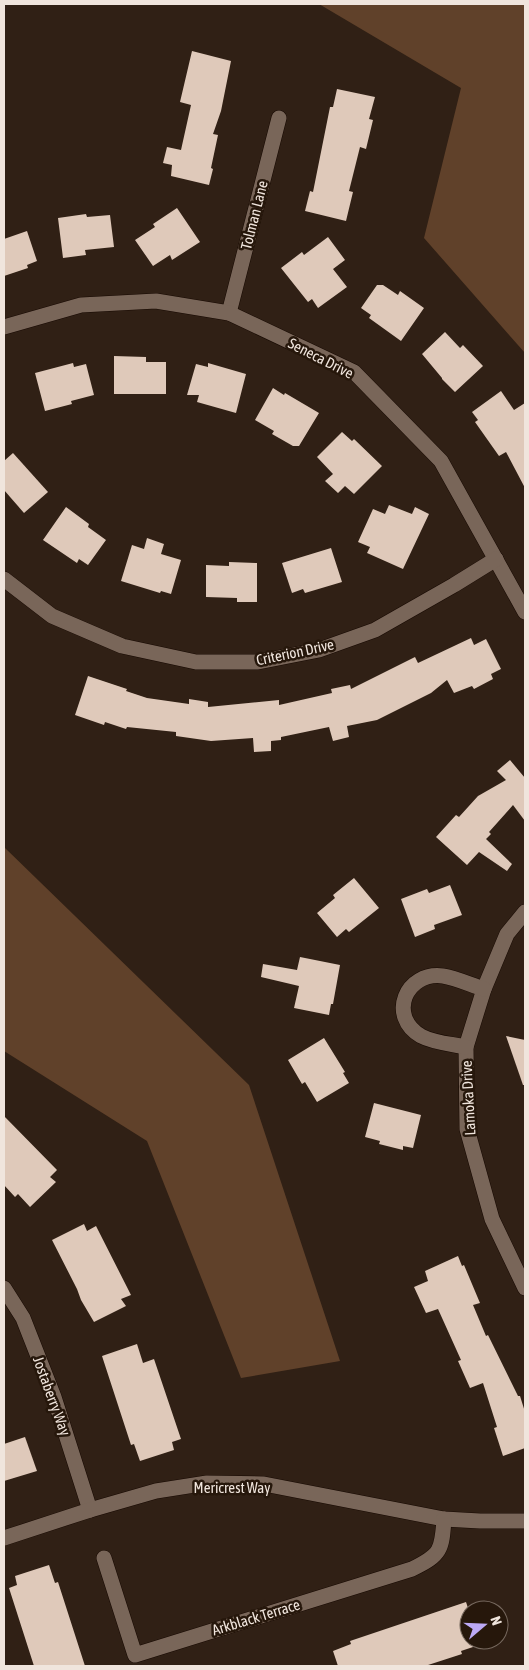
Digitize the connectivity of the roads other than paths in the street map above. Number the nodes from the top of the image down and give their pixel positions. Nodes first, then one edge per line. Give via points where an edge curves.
1 (279, 118) dead end
2 (228, 313) junction
3 (4, 327) edge
4 (496, 559) junction
5 (4, 579) edge
6 (525, 612) edge
7 (525, 912) edge
8 (484, 989) junction
9 (466, 1047) junction
10 (4, 1288) edge
11 (525, 1288) edge
12 (90, 1510) junction
13 (444, 1519) junction
14 (525, 1521) edge
15 (4, 1538) edge
16 (104, 1558) dead end

1 - 2 street, Tolman Lane
2 - 3 street, Seneca Drive via 156,301 81,305
2 - 4 street, Seneca Drive via 354,372 442,461
4 - 5 street, Criterion Drive via 375,630 320,650 258,662 196,662 122,646 52,616
4 - 6 street, Seneca Drive
7 - 8 street, Lamoka Drive via 506,934
8 - 9 street, Lamoka Drive
8 - 9 street via 442,976 424,978 412,985 403,1000 403,1015 409,1026 421,1036
9 - 11 street, Lamoka Drive via 467,1129 492,1219
10 - 12 street, Jostaberry Way via 23,1318
12 - 13 street, Mericrest Way via 156,1491 206,1484 264,1484
12 - 15 street, Mericrest Way
13 - 14 street, Mericrest Way
13 - 16 street, Arkblack Terrace via 439,1550 425,1563 412,1569 135,1655

